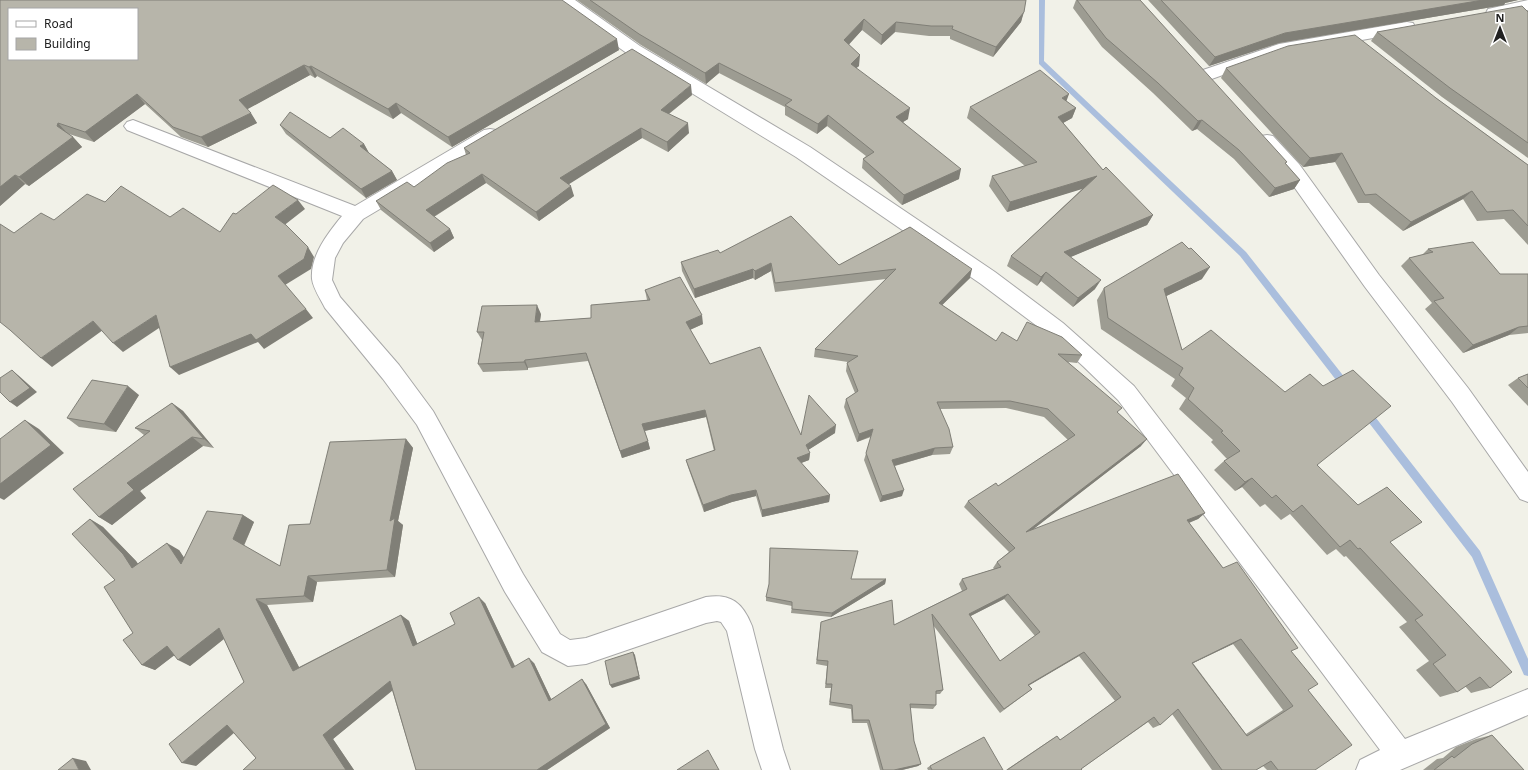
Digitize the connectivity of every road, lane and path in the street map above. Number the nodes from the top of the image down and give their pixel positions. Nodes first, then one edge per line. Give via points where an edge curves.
1 (564, 0) edge
2 (1528, 5) edge
3 (1477, 16) edge
4 (1425, 24) edge
5 (1351, 36) junction
6 (634, 50) junction
7 (1369, 50) edge
8 (613, 62) edge
9 (1206, 75) edge
10 (133, 126) dead end
11 (505, 126) edge
12 (1254, 128) edge
13 (356, 214) junction
14 (1528, 491) edge
15 (1524, 704) edge
16 (1400, 755) junction
17 (776, 770) edge
18 (1370, 770) edge

1 - 6 street
2 - 3 street
4 - 5 street
5 - 7 street
5 - 9 street via 1279,49
6 - 8 street
6 - 16 street via 815,161 988,278 1056,329 1092,361 1126,393
10 - 13 street
11 - 13 street
12 - 14 street via 1292,169
13 - 17 street via 335,238 325,258 322,280 332,302 391,372 425,418 514,583 551,643 568,653 586,652 706,610 717,608 728,611 739,626
15 - 16 street
16 - 18 street

